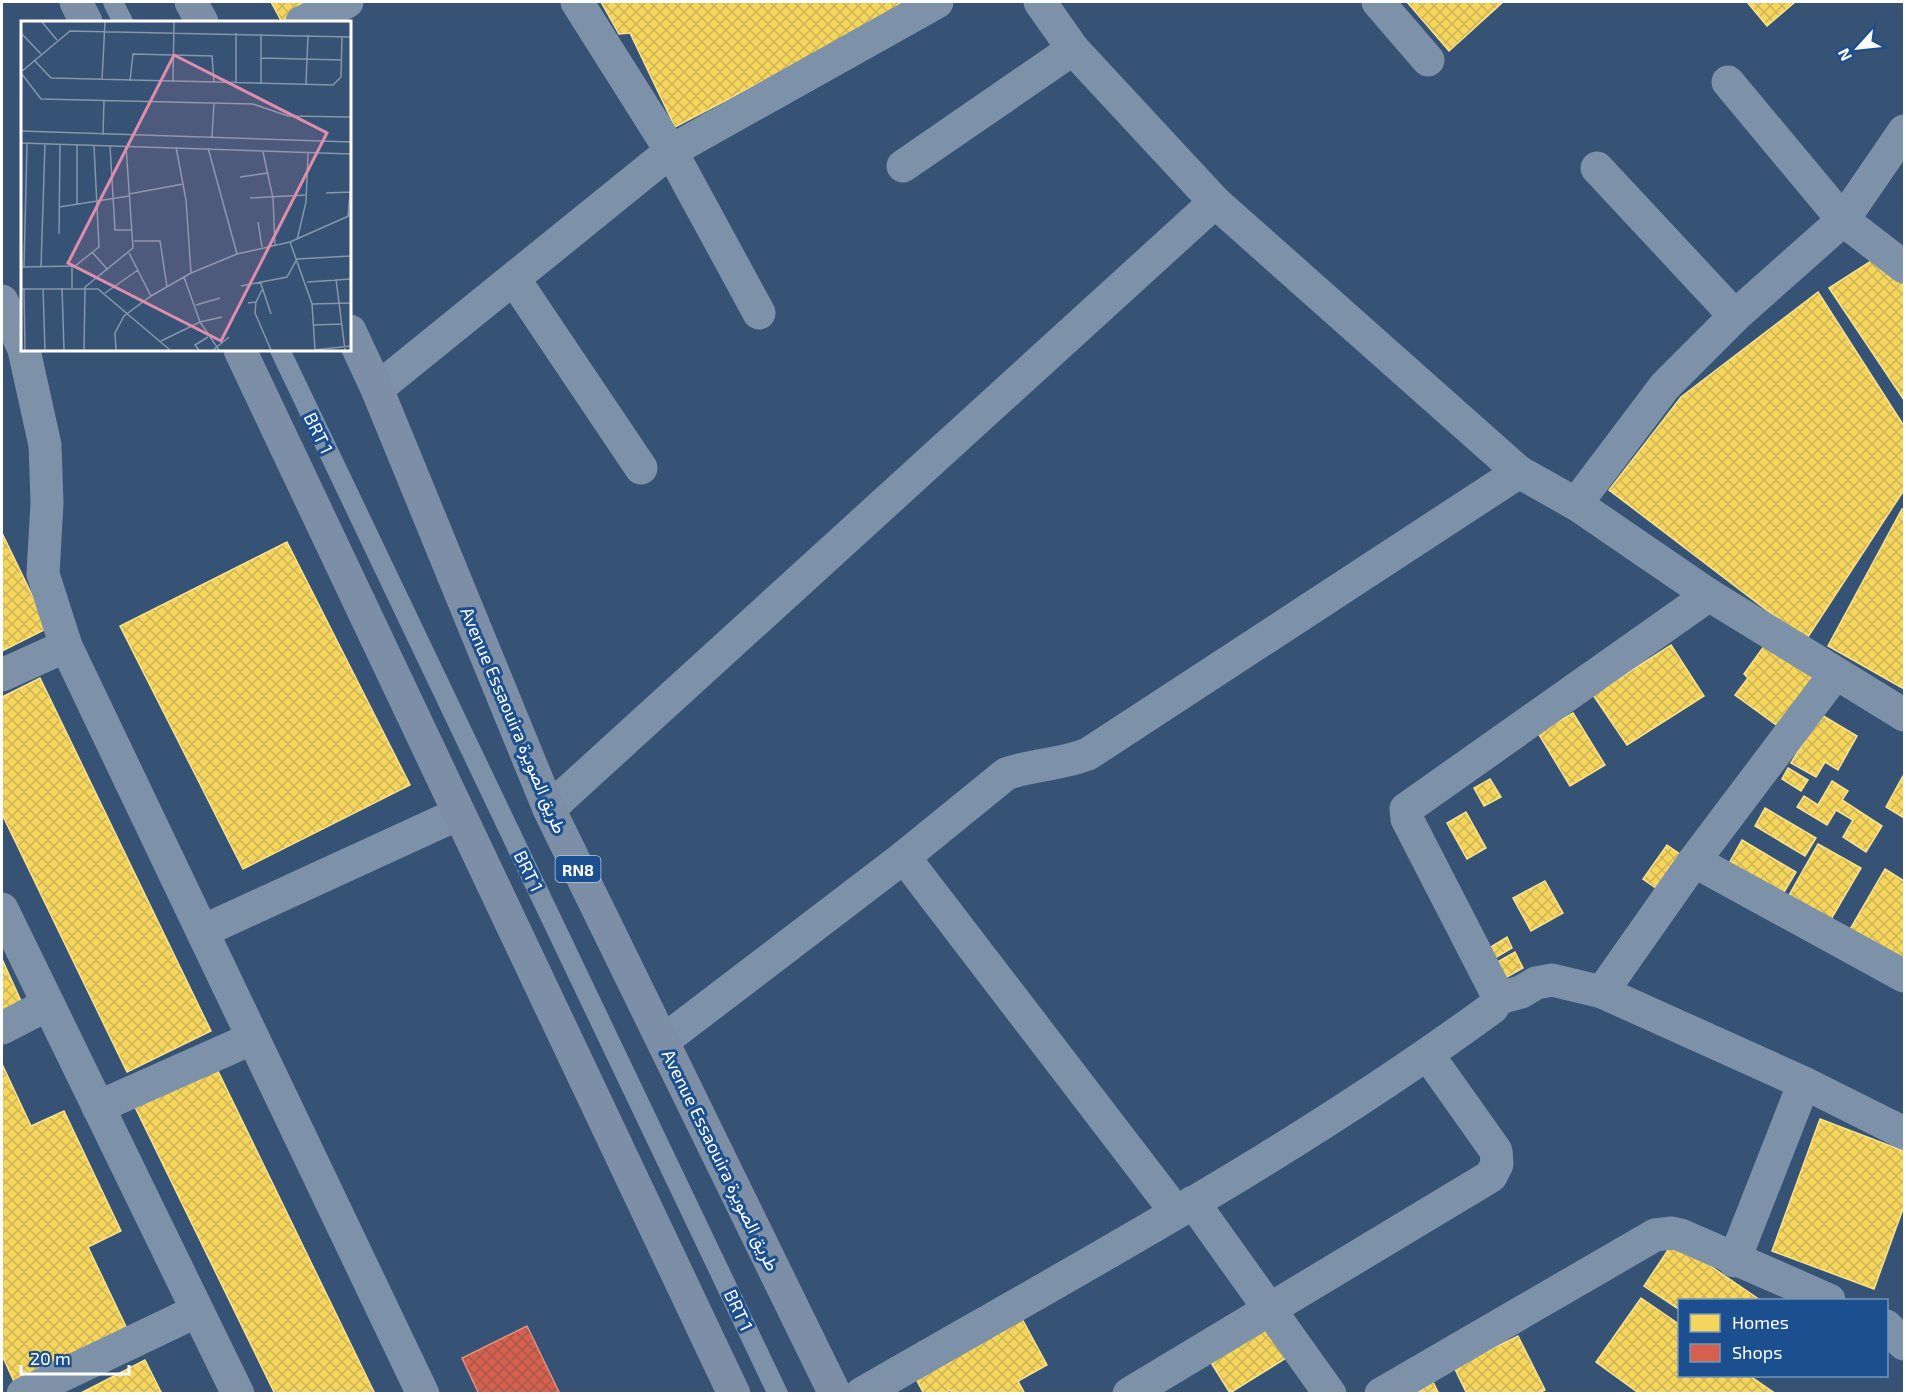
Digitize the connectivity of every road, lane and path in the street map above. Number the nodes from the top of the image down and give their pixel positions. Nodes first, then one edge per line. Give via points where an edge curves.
1 (76, 2) edge
2 (113, 2) edge
3 (192, 2) edge
4 (347, 2) edge
5 (577, 2) edge
6 (937, 2) edge
7 (1040, 2) edge
8 (1378, 2) edge
9 (86, 21) edge
10 (122, 21) edge
11 (202, 21) edge
12 (304, 21) edge
13 (1073, 50) junction
14 (1428, 60) dead end
15 (1728, 82) dead end
16 (1905, 131) edge
17 (671, 151) junction
18 (903, 166) dead end
19 (1597, 168) dead end
20 (1215, 202) junction
21 (1843, 220) junction
22 (1905, 267) edge
23 (514, 279) junction
24 (2, 301) edge
25 (759, 313) dead end
26 (1735, 316) junction
27 (351, 333) edge
28 (21, 343) edge
29 (24, 351) edge
30 (240, 351) edge
31 (280, 351) edge
32 (377, 389) junction
33 (640, 468) dead end
34 (1519, 472) junction
35 (1576, 504) junction
36 (1709, 595) junction
37 (66, 646) junction
38 (1835, 674) junction
39 (2, 675) edge
40 (1905, 715) edge
41 (549, 809) junction
42 (458, 814) junction
43 (904, 857) junction
44 (1694, 861) junction
45 (2, 909) edge
46 (203, 931) junction
47 (1905, 976) edge
48 (1602, 992) junction
49 (1499, 998) junction
50 (47, 1005) junction
51 (2, 1028) edge
52 (254, 1038) junction
53 (663, 1041) junction
54 (1428, 1055) junction
55 (1804, 1083) junction
56 (98, 1107) junction
57 (1905, 1133) edge
58 (1185, 1207) junction
59 (1734, 1261) junction
60 (1827, 1299) edge
61 (197, 1311) junction
62 (1271, 1311) junction
63 (1888, 1327) edge
64 (1905, 1344) edge
65 (23, 1394) edge
66 (238, 1394) edge
67 (423, 1394) edge
68 (734, 1394) edge
69 (778, 1394) edge
70 (835, 1394) edge
71 (861, 1394) edge
72 (1129, 1394) edge
73 (1330, 1394) edge
74 (1381, 1394) edge

1 - 9 main road
2 - 10 lane
3 - 11 main road
4 - 12 street
5 - 17 street
6 - 17 street
7 - 13 street
8 - 14 street
13 - 18 street
13 - 20 street
15 - 21 street
16 - 21 street
17 - 23 street
17 - 25 street
19 - 26 street
20 - 34 street
20 - 41 street
21 - 22 street
21 - 26 street
23 - 32 street
23 - 33 street
24 - 28 street
26 - 35 street via 1665,386
27 - 32 main road, Avenue Essaouira طريق الصويرة / RN8
29 - 37 street via 45,445 43,574
30 - 42 main road
31 - 69 lane, BRT 1
32 - 41 main road, Avenue Essaouira طريق الصويرة / RN8
34 - 35 street
34 - 43 street via 1095,750 1073,760 1006,774
35 - 36 street
36 - 38 street
36 - 49 street via 1406,809 1407,819
37 - 39 street
37 - 46 street
38 - 40 street
38 - 44 street
41 - 53 main road, Avenue Essaouira طريق الصويرة / RN8
42 - 46 street
42 - 68 main road
43 - 53 street
43 - 58 street
44 - 47 street
44 - 48 street
45 - 50 street
46 - 52 street
48 - 49 street via 1551,980
48 - 55 street
49 - 54 street via 1492,1008
50 - 51 street
50 - 56 street
52 - 56 street
52 - 67 street
53 - 70 main road, Avenue Essaouira طريق الصويرة / RN8
54 - 58 street
54 - 62 street via 1496,1151 1497,1164 1491,1176
55 - 57 street
55 - 59 street
56 - 61 street
58 - 62 street
58 - 71 street
59 - 60 street
59 - 74 street via 1681,1235 1655,1235
61 - 65 street
61 - 66 street
62 - 72 street
62 - 73 street
63 - 64 street

